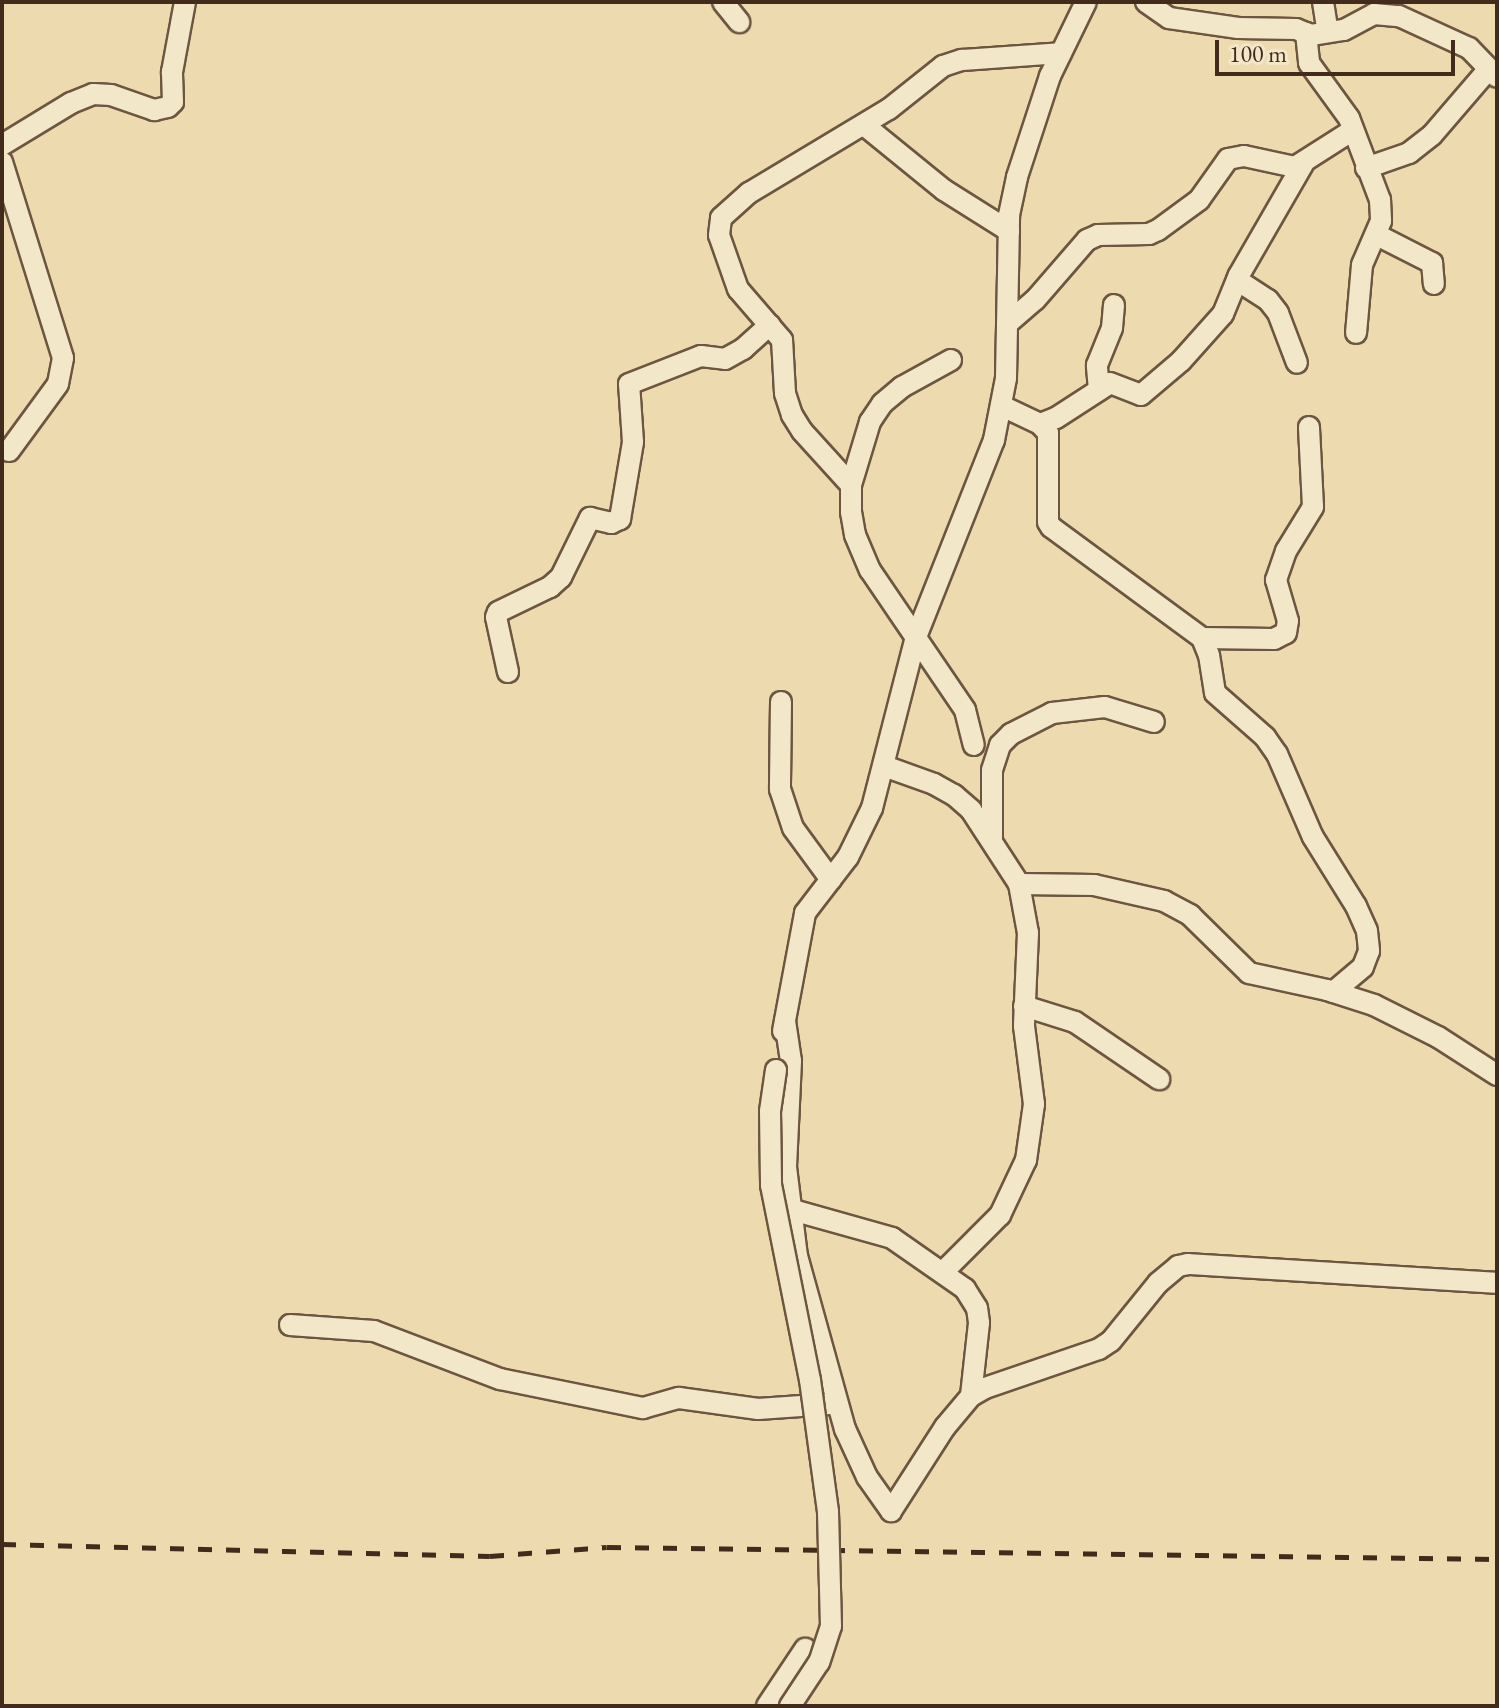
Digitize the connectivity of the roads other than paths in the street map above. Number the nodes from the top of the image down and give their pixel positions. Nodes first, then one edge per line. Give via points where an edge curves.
1 (185, 2) edge
2 (723, 2) edge
3 (1086, 2) edge
4 (1146, 2) edge
5 (1323, 2) edge
6 (739, 22) dead end
7 (1328, 32) junction
8 (1306, 33) junction
9 (1061, 53) junction
10 (1492, 73) edge
11 (864, 125) junction
12 (1353, 130) junction
13 (2, 145) edge
14 (2, 162) edge
15 (1303, 164) junction
16 (1366, 168) junction
17 (1009, 231) junction
18 (1377, 235) junction
19 (1237, 280) junction
20 (1434, 284) dead end
21 (1114, 305) dead end
22 (1007, 324) junction
23 (770, 325) junction
24 (1356, 333) dead end
25 (951, 360) dead end
26 (1297, 363) dead end
27 (1099, 390) junction
28 (1002, 406) junction
29 (1040, 424) junction
30 (1309, 427) dead end
31 (9, 451) dead end
32 (851, 485) junction
33 (916, 637) junction
34 (1202, 638) junction
35 (508, 672) dead end
36 (781, 702) dead end
37 (1154, 722) dead end
38 (974, 745) dead end
39 (884, 766) junction
40 (992, 838) junction
41 (831, 880) junction
42 (1019, 884) junction
43 (1333, 992) junction
44 (1024, 1006) junction
45 (785, 1021) junction
46 (1497, 1075) edge
47 (1159, 1079) dead end
48 (789, 1209) junction
49 (943, 1272) junction
50 (1497, 1283) edge
51 (290, 1325) dead end
52 (971, 1396) junction
53 (838, 1403) junction
54 (805, 1649) dead end
55 (767, 1706) edge
56 (790, 1706) edge

1 - 13 street via 172,72 173,102 168,107 154,110 93,94
2 - 6 street
3 - 9 street
4 - 8 street via 1169,18
5 - 7 street
7 - 8 street
7 - 10 street via 1374,14 1399,16 1469,48
8 - 12 street via 1309,63
9 - 11 street via 953,61
9 - 17 street via 1023,151
10 - 16 street via 1409,153
11 - 17 street via 936,184
11 - 23 street via 741,199 721,218 719,235 738,289
12 - 15 street
12 - 16 street
14 - 31 street via 63,358 58,384
15 - 19 street
15 - 22 street via 1244,156 1228,159 1199,200 1158,230 1087,240
16 - 18 street via 1380,200
17 - 22 street
18 - 20 street via 1432,263
18 - 24 street via 1362,265
19 - 26 street via 1278,313
19 - 27 street via 1219,321 1147,391 1136,395 1110,383
21 - 27 street via 1112,328 1097,365
22 - 28 street
23 - 32 street via 782,340 785,393 792,415
23 - 35 street via 725,359 701,356 629,384 633,442 620,519 611,523 590,518 555,584 498,612
25 - 32 street via 882,404 870,422
27 - 29 street
28 - 29 street
28 - 33 street via 994,440
29 - 34 street via 1050,439 1051,527
30 - 34 street via 1313,507 1286,551 1276,580 1288,621 1286,633 1274,639
32 - 33 street via 851,512 863,556
33 - 38 street via 965,710
33 - 39 street
34 - 43 street via 1215,693 1277,754 1313,837 1364,922 1370,941 1367,959
36 - 41 street via 780,789 793,828
37 - 40 street via 1105,707 1052,713 1011,734 1000,745 992,770
39 - 40 street via 954,795
39 - 41 street via 862,832
40 - 42 street
41 - 45 street via 805,913
42 - 43 street via 1094,885 1164,901 1190,915 1249,973
42 - 44 street via 1029,957
43 - 46 street via 1387,1011
44 - 47 street via 1075,1022
44 - 49 street via 1034,1104 1026,1160 1000,1215
45 - 48 street via 791,1061
45 - 56 street, bridge via 770,1111 771,1185 810,1380 828,1512 830,1598 828,1642
48 - 49 street via 892,1238
48 - 53 street via 804,1286
49 - 52 street via 965,1289 977,1308
50 - 52 street via 1188,1264 1167,1273 1123,1329 1099,1349
51 - 53 street via 374,1331 500,1379 643,1408 679,1398 758,1409
52 - 53 street via 891,1511 860,1464
54 - 55 street

